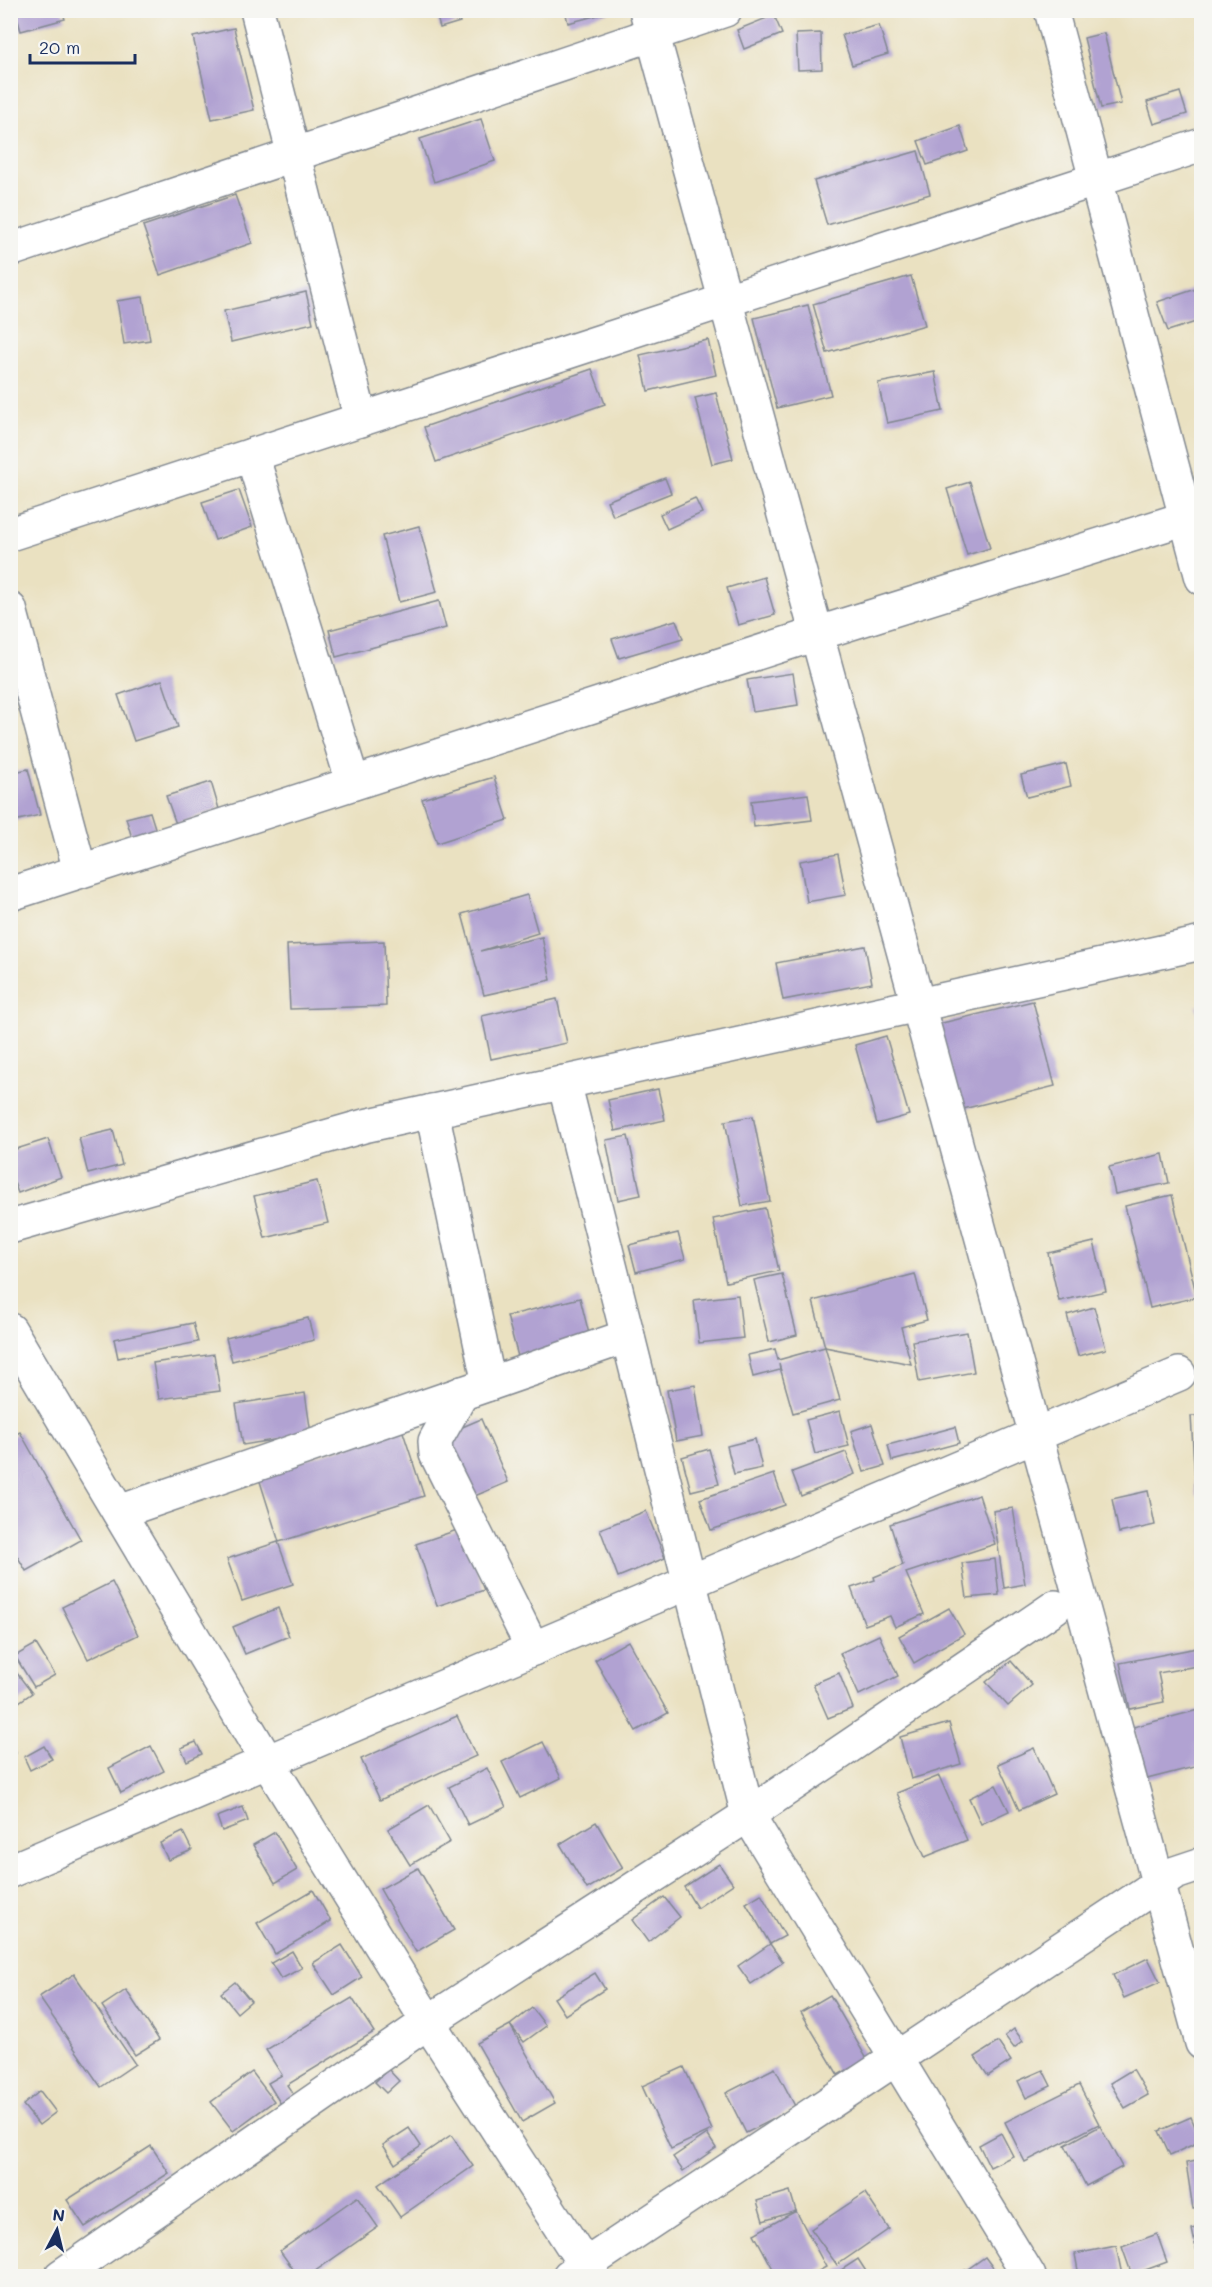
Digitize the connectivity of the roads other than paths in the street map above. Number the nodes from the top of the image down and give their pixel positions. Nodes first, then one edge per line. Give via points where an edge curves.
1 (257, 10) edge
2 (725, 10) edge
3 (1051, 10) edge
4 (649, 23) edge
5 (1202, 144) edge
6 (294, 155) junction
7 (1095, 179) junction
8 (10, 250) edge
9 (725, 300) junction
10 (361, 420) junction
11 (252, 455) junction
12 (1194, 515) edge
13 (10, 534) edge
14 (1202, 578) edge
15 (10, 609) edge
16 (816, 634) junction
17 (353, 783) junction
18 (80, 871) junction
19 (10, 894) edge
20 (1202, 942) edge
21 (918, 1005) junction
22 (564, 1082) junction
23 (432, 1111) junction
24 (10, 1227) edge
25 (10, 1330) edge
26 (628, 1336) junction
27 (1179, 1374) dead end
28 (476, 1389) junction
29 (1035, 1435) junction
30 (119, 1512) junction
31 (690, 1582) junction
32 (1055, 1607) dead end
33 (533, 1648) junction
34 (267, 1761) junction
35 (748, 1815) junction
36 (1202, 1864) edge
37 (10, 1871) edge
38 (1158, 1885) junction
39 (428, 2022) junction
40 (1202, 2043) edge
41 (896, 2058) junction
42 (582, 2273) edge
43 (61, 2277) edge
44 (1029, 2277) edge

1 - 6 street
2 - 4 street
3 - 7 street
4 - 6 street
4 - 9 street
5 - 7 street
6 - 8 street
6 - 10 street
7 - 9 street
7 - 12 street
9 - 10 street
9 - 16 street
10 - 11 street
11 - 13 street
11 - 17 street
12 - 14 street
12 - 16 street
15 - 18 street
16 - 17 street
16 - 21 street
17 - 18 street
18 - 19 street
20 - 21 street
21 - 22 street
21 - 29 street
22 - 23 street
22 - 26 street
23 - 24 street via 364,1126
23 - 28 street
25 - 30 street
26 - 28 street
26 - 31 street
27 - 29 street
28 - 30 street
28 - 33 street via 435,1440 436,1454
29 - 31 street
29 - 38 street
30 - 34 street
31 - 33 street
31 - 35 street
32 - 35 street
33 - 34 street
34 - 37 street
34 - 39 street
35 - 39 street
35 - 41 street
36 - 38 street via 1175,1873
38 - 40 street
38 - 41 street
39 - 42 street
39 - 43 street
41 - 42 street
41 - 44 street

